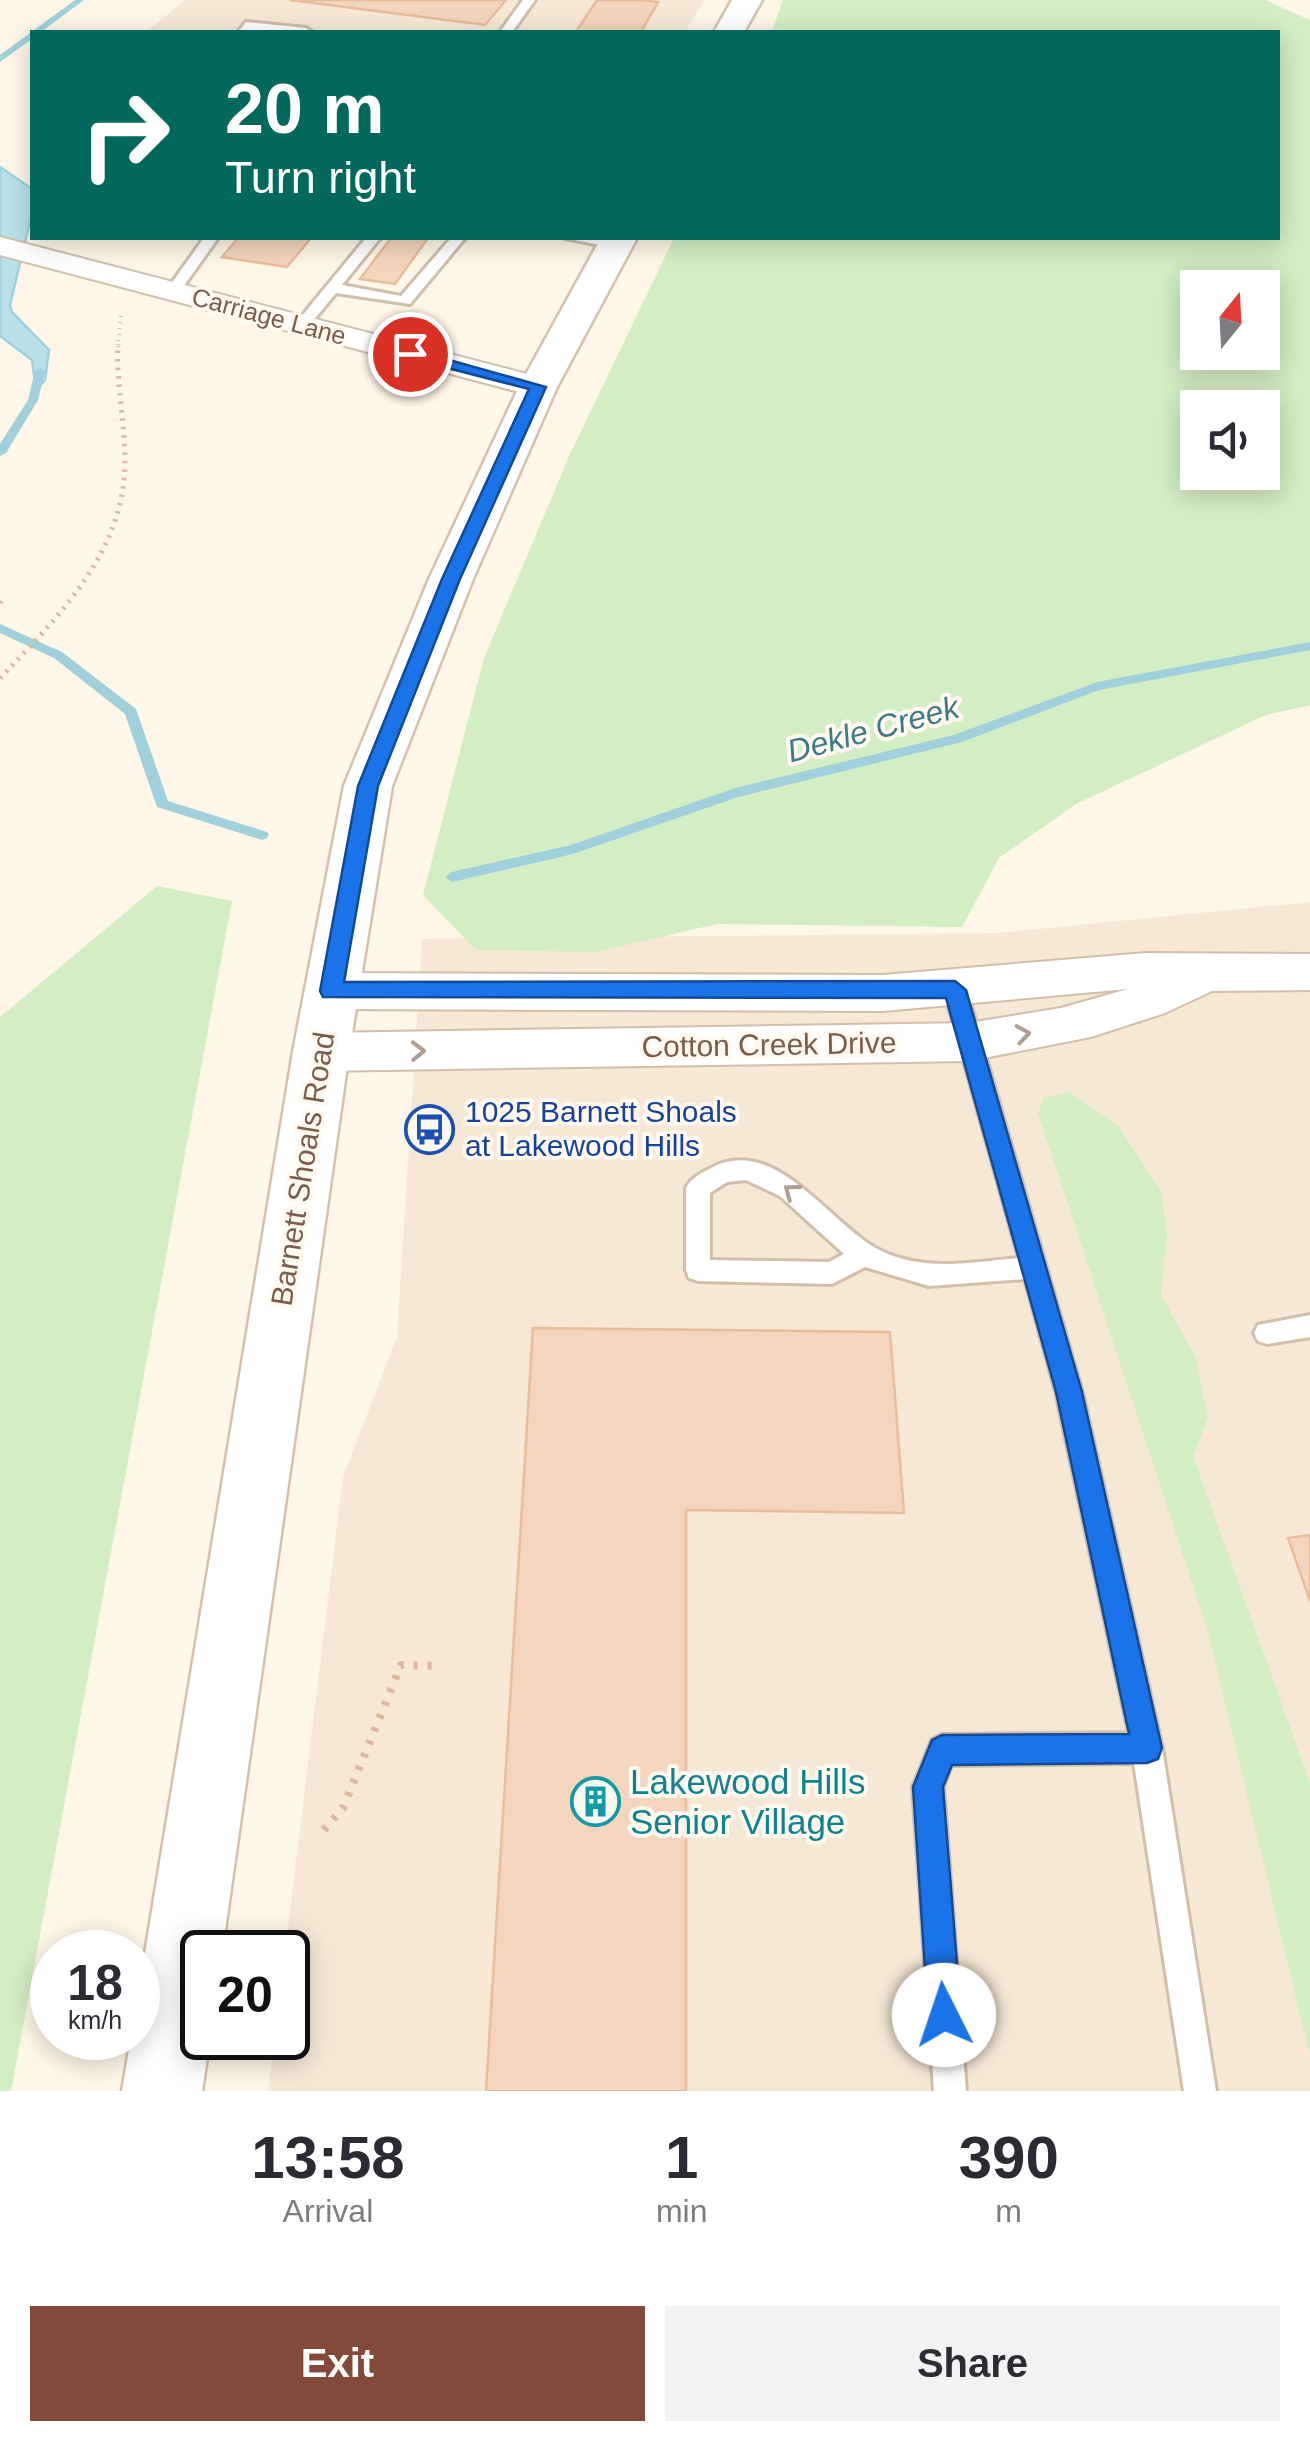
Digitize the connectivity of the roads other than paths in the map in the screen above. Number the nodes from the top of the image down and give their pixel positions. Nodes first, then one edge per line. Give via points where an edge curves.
1 (528, 0) edge
2 (747, 0) edge
3 (245, 30) edge
4 (286, 30) edge
5 (507, 30) edge
6 (730, 30) edge
7 (210, 240) edge
8 (371, 240) edge
9 (456, 240) edge
10 (617, 241) edge
11 (0, 246) edge
12 (159, 287) junction
13 (332, 288) junction
14 (302, 325) junction
15 (538, 387) junction
16 (1310, 972) edge
17 (1205, 974) junction
18 (955, 990) junction
19 (331, 991) junction
20 (970, 1042) junction
21 (321, 1052) junction
22 (864, 1255) junction
23 (1032, 1268) junction
24 (1310, 1326) edge
25 (1267, 1333) dead end
26 (1147, 1748) junction
27 (162, 2091) edge
28 (950, 2091) edge
29 (1200, 2091) edge

1 - 5 lane
2 - 6 main road
3 - 4 lane
7 - 12 lane
8 - 13 lane
9 - 13 lane via 406,301
10 - 15 main road, Barnett Shoals Road
11 - 12 street, Carriage Lane
12 - 14 street, Carriage Lane
13 - 14 lane
14 - 15 street, Carriage Lane
15 - 19 main road, Barnett Shoals Road via 368,786
16 - 17 street, Cotton Creek Drive
17 - 18 street, Cotton Creek Drive via 1146,970
20 -> 17 street, Cotton Creek Drive via 1067,1028 1160,999
18 - 19 street, Cotton Creek Drive
18 - 20 lane
19 - 21 main road, Barnett Shoals Road
21 -> 20 street, Cotton Creek Drive
20 - 23 lane
21 - 27 main road, Barnett Shoals Road
22 -> 22 lane via 787,1184 750,1172 714,1174 698,1188 698,1270 832,1273
22 - 23 lane via 918,1274
23 - 26 lane via 1069,1392
24 - 25 lane
26 - 28 lane via 942,1750 928,1787
26 - 29 lane

